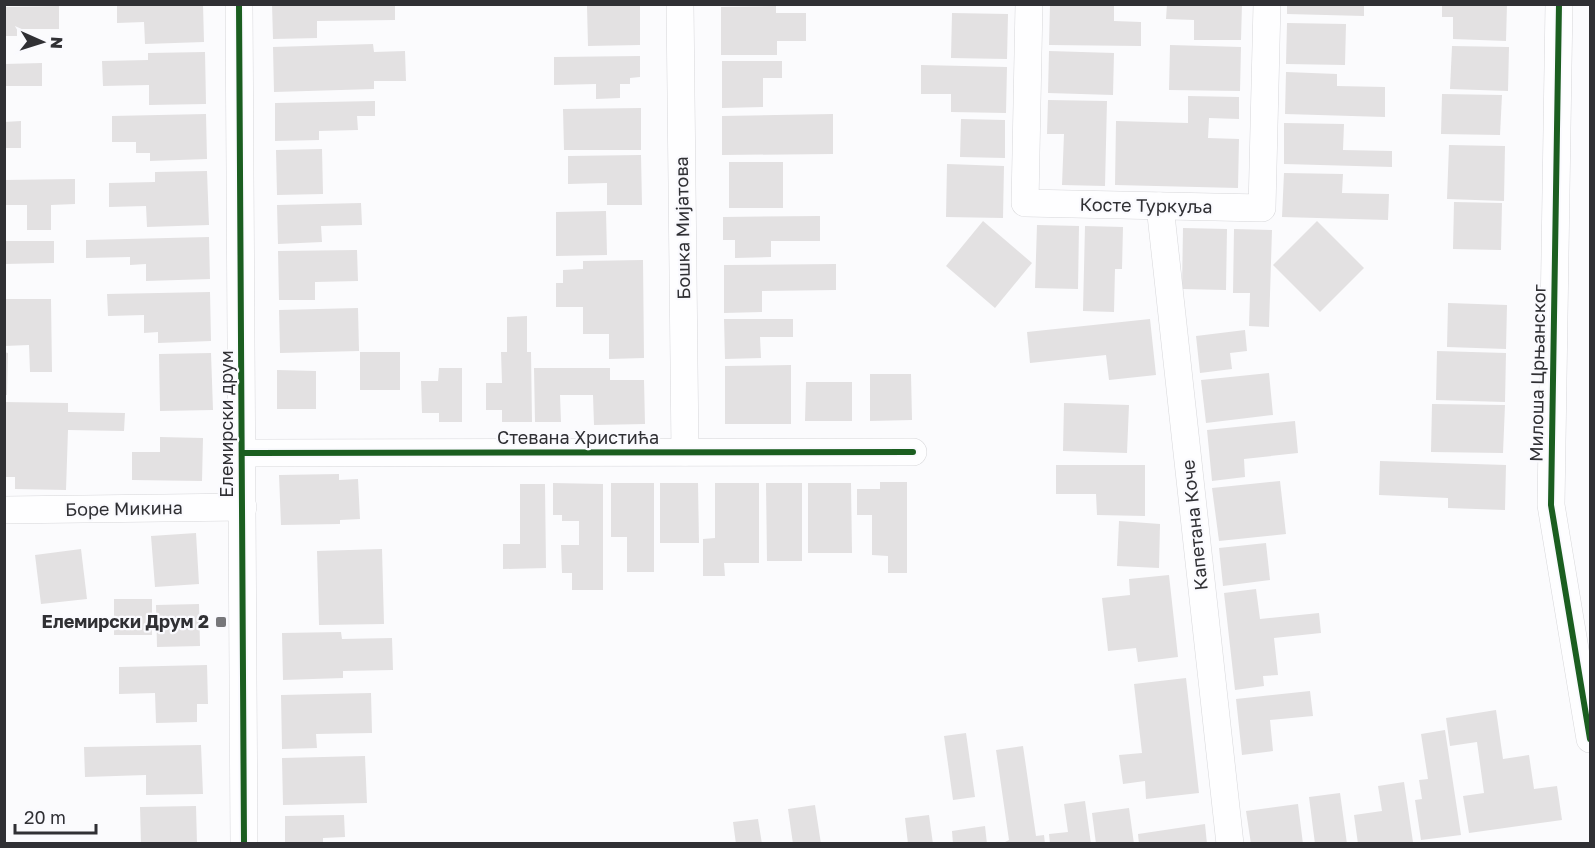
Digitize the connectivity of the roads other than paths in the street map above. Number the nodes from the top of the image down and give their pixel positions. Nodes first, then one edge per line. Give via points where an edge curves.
1 (239, 4) edge
2 (680, 4) edge
3 (1029, 4) edge
4 (1267, 4) edge
5 (1559, 4) edge
6 (1160, 206) junction
7 (913, 452) dead end
8 (242, 453) junction
9 (685, 453) junction
10 (243, 507) junction
11 (4, 510) edge
12 (1590, 740) edge
13 (244, 843) edge
14 (1230, 843) edge

1 - 8 street, Елемирски друм
2 - 9 street, Бошка Мијатова
3 - 6 street, Косте Туркуља via 1025,203
4 - 6 street, Косте Туркуља via 1262,208
5 - 12 street, Милоша Црњанског via 1551,504
6 - 14 street, Капетана Коче
7 - 9 street, Стевана Христића
8 - 9 street, Стевана Христића
8 - 10 street, Елемирски друм
10 - 11 street, Боре Микина
10 - 13 street, Елемирски друм

